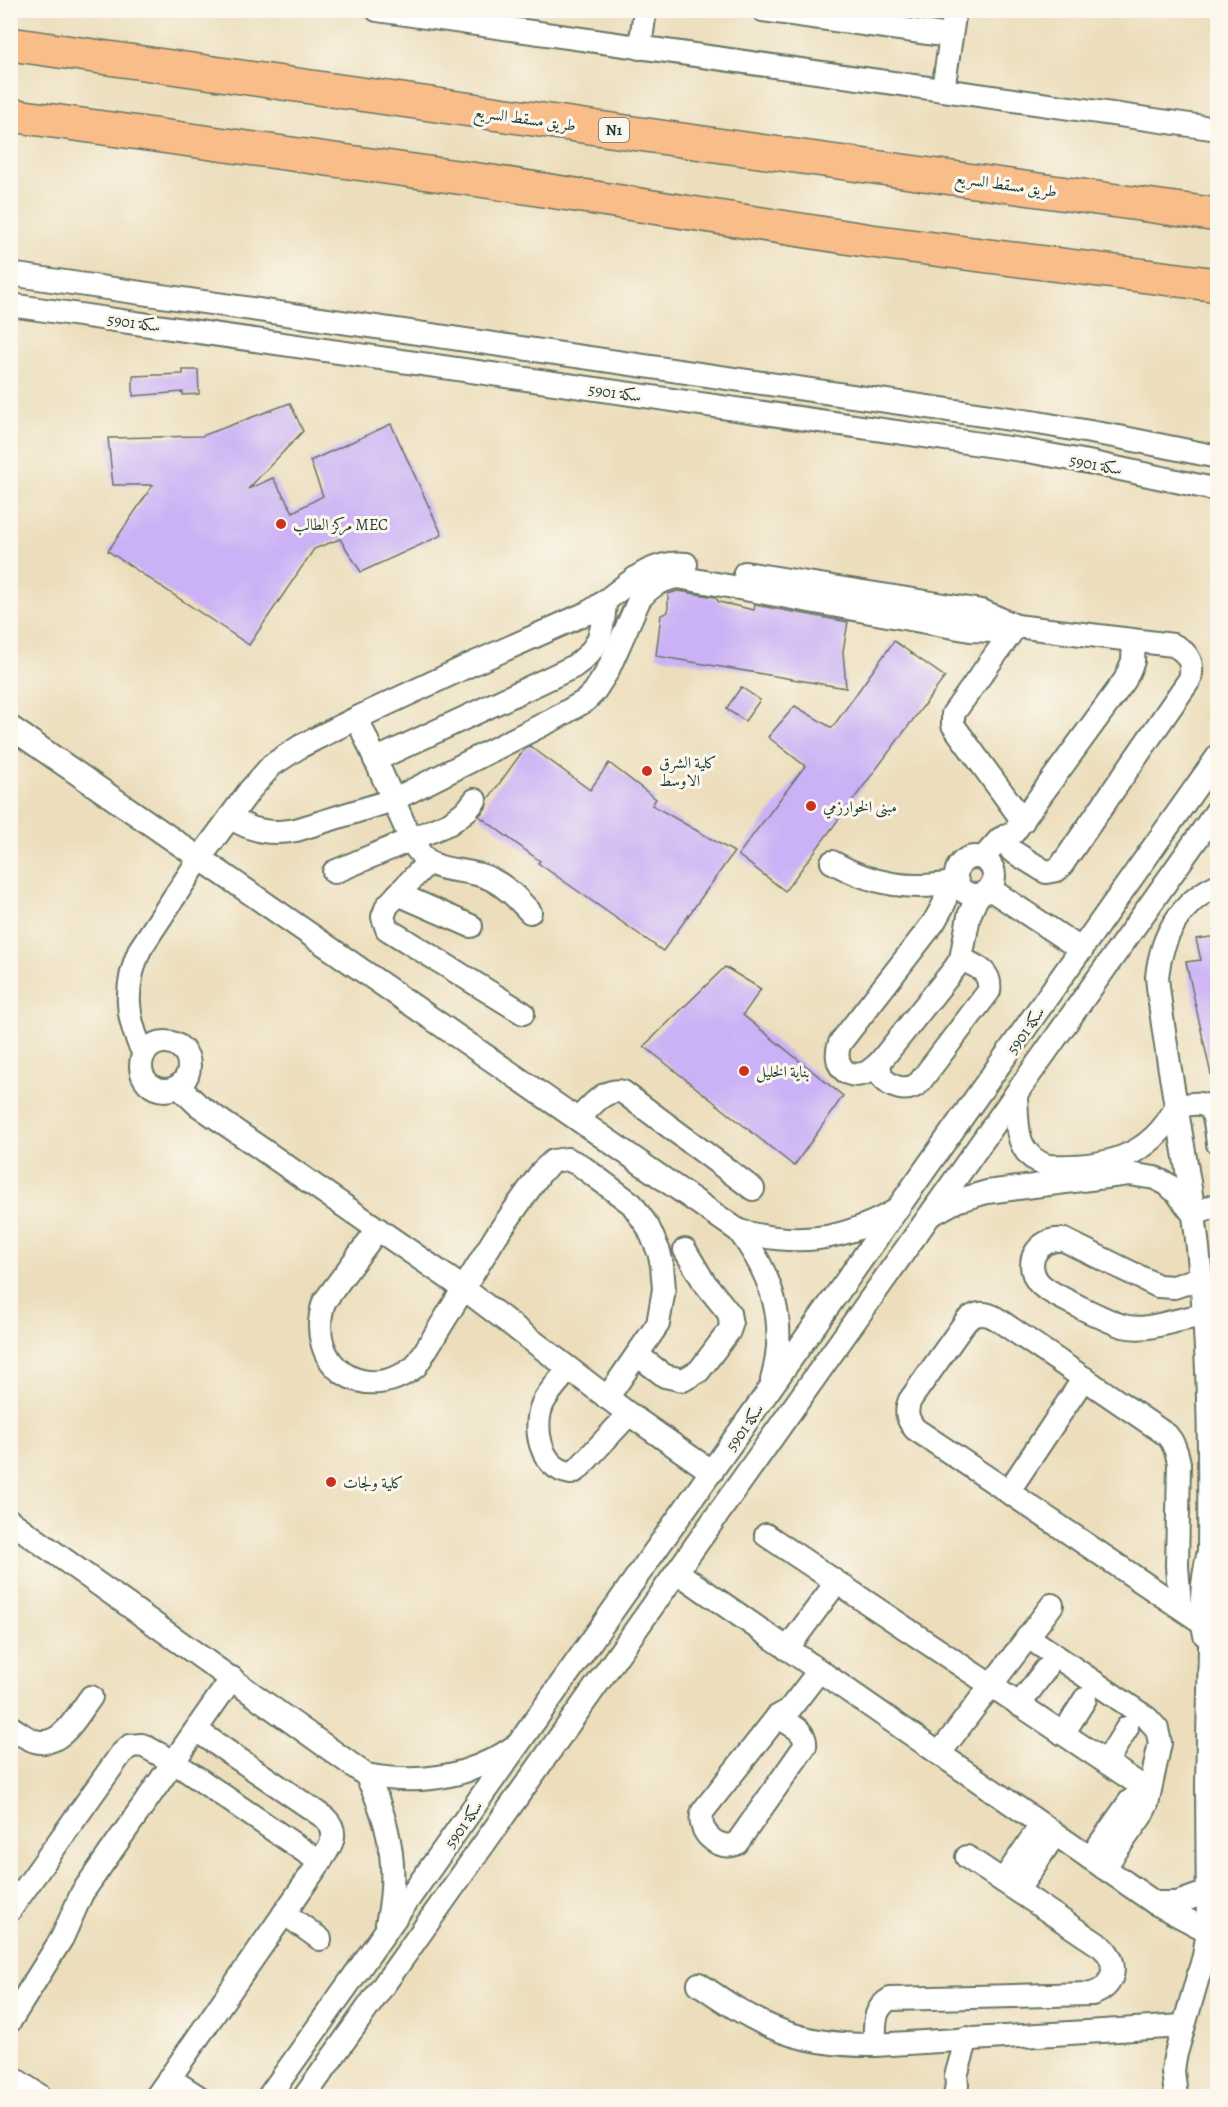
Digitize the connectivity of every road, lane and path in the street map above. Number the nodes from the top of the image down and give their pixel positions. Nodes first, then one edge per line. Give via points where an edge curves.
1 (645, 10) edge
2 (763, 10) edge
3 (955, 10) edge
4 (387, 11) edge
5 (950, 36) junction
6 (10, 44) edge
7 (640, 48) junction
8 (943, 90) junction
9 (10, 115) edge
10 (1218, 129) edge
11 (1218, 215) edge
12 (10, 274) edge
13 (1218, 285) edge
14 (10, 305) edge
15 (1218, 458) edge
16 (1217, 490) edge
17 (608, 599) junction
18 (633, 611) junction
19 (1016, 626) junction
20 (1134, 641) junction
21 (357, 718) junction
22 (10, 727) edge
23 (1218, 756) edge
24 (375, 760) junction
25 (393, 800) junction
26 (475, 800) dead end
27 (1218, 809) edge
28 (230, 817) junction
29 (1016, 834) junction
30 (411, 840) junction
31 (200, 858) junction
32 (428, 862) junction
33 (832, 862) dead end
34 (334, 872) dead end
35 (986, 878) junction
36 (953, 882) junction
37 (1218, 885) edge
38 (398, 894) junction
39 (530, 912) dead end
40 (471, 926) dead end
41 (1082, 950) junction
42 (961, 959) junction
43 (523, 1013) dead end
44 (144, 1054) junction
45 (879, 1063) junction
46 (178, 1086) junction
47 (1016, 1096) junction
48 (1176, 1107) junction
49 (578, 1119) junction
50 (1218, 1144) edge
51 (753, 1189) dead end
52 (1218, 1204) edge
53 (896, 1211) junction
54 (1194, 1215) junction
55 (930, 1216) junction
56 (378, 1229) junction
57 (739, 1231) junction
58 (685, 1250) dead end
59 (1200, 1278) junction
60 (1166, 1287) junction
61 (463, 1288) junction
62 (1204, 1316) junction
63 (1159, 1325) junction
64 (637, 1355) junction
65 (568, 1369) junction
66 (1084, 1378) junction
67 (769, 1391) junction
68 (607, 1398) junction
69 (1213, 1400) edge
70 (629, 1414) junction
71 (1210, 1455) junction
72 (1179, 1463) junction
73 (712, 1472) junction
74 (1008, 1492) junction
75 (10, 1521) edge
76 (766, 1535) dead end
77 (1213, 1559) edge
78 (677, 1572) junction
79 (836, 1583) junction
80 (1052, 1605) dead end
81 (1180, 1607) junction
82 (1210, 1621) edge
83 (1028, 1637) junction
84 (787, 1649) junction
85 (814, 1667) junction
86 (1045, 1670) dead end
87 (232, 1678) junction
88 (991, 1686) junction
89 (91, 1697) dead end
90 (1086, 1699) dead end
91 (1019, 1705) junction
92 (777, 1717) junction
93 (10, 1726) edge
94 (1127, 1728) dead end
95 (196, 1730) junction
96 (1063, 1734) junction
97 (521, 1742) junction
98 (939, 1754) junction
99 (174, 1762) junction
100 (1106, 1762) junction
101 (366, 1775) junction
102 (270, 1781) junction
103 (1149, 1791) junction
104 (247, 1812) junction
105 (1048, 1829) junction
106 (967, 1857) dead end
107 (320, 1862) junction
108 (1097, 1863) junction
109 (1010, 1886) junction
110 (1208, 1892) junction
111 (1155, 1903) junction
112 (10, 1910) edge
113 (284, 1913) junction
114 (1208, 1931) junction
115 (386, 1932) junction
116 (320, 1939) dead end
117 (699, 1984) dead end
118 (11, 2019) edge
119 (1184, 2026) junction
120 (966, 2038) junction
121 (875, 2045) junction
122 (10, 2076) edge
123 (169, 2078) junction
124 (955, 2086) edge
125 (40, 2097) edge
126 (157, 2097) edge
127 (197, 2097) edge
128 (269, 2097) edge
129 (305, 2097) edge
130 (946, 2097) edge
131 (1176, 2097) edge

1 - 7 street
2 - 5 street
3 - 5 street
4 - 7 street
5 - 8 street
6 - 11 highway, طريق مسقط السريع / N1
7 - 8 street
8 - 10 street
9 - 13 highway via 486,181 871,241
12 - 15 street, سكة 5901 via 1048,424
14 - 16 street, سكة 5901 via 1022,450
17 - 18 street
17 - 19 street via 651,568 681,563 982,611
17 - 21 street via 587,613
17 - 24 street via 601,635 582,662
18 - 19 street via 646,591 678,577 970,630
18 - 25 street via 604,678 585,701
19 - 20 street
19 - 29 street via 952,720
20 - 29 street via 1133,662 1125,680
20 - 29 street via 1181,648 1191,662 1190,679 1057,870 1046,872
21 - 24 street
21 - 28 street via 272,765
22 - 31 street
23 - 41 street, سكة 5901
24 - 25 street
25 - 28 street via 282,833 254,830
25 - 30 street
26 - 30 street via 450,823
27 - 47 street, سكة 5901
28 - 31 street
29 - 35 street via 1000,839
30 - 32 street
30 - 34 street
31 - 44 street via 140,949 132,971 128,1010
31 - 49 street
32 - 38 street
32 - 39 street via 445,870 490,879 511,892
33 - 36 street via 861,877 892,885
35 - 36 street via 965,892
35 - 36 street via 971,857 960,864
35 - 41 street
35 - 42 street via 966,927
36 - 45 street via 934,922 837,1050 840,1066 853,1074 861,1075
37 - 48 street via 1200,895 1177,917 1168,931 1159,961 1159,993
38 - 40 street
38 - 43 street via 384,911 387,929
41 - 53 street, سكة 5901
42 - 45 street
42 - 45 street via 985,971 990,991 919,1083 907,1089 890,1084 881,1076
44 - 46 street via 141,1072 145,1080 160,1089
44 - 46 street via 157,1043 174,1044 181,1049 188,1072
46 - 56 street via 198,1105
47 - 48 street via 1023,1149 1038,1163 1048,1166 1125,1157 1156,1137
47 - 55 street, سكة 5901
48 - 50 street via 1194,1102 1208,1106 1215,1118
48 - 54 street
49 - 51 street via 606,1093 622,1092
49 - 57 street
52 - 54 street
53 - 57 street via 854,1231 820,1239 785,1240
53 - 67 street, سكة 5901
54 - 55 street, سكة 5901 via 1167,1184 1129,1174 987,1192 956,1201
54 - 59 street
55 - 78 street, سكة 5901
56 - 61 street
56 - 61 street via 332,1290 319,1316 321,1344 332,1363 349,1377 363,1382 392,1381 417,1366
57 - 67 street via 762,1265 774,1295 779,1343
58 - 64 street via 729,1313 729,1331 699,1371 689,1378 671,1378
59 - 60 street
59 - 62 street
60 - 63 street
60 - 63 street via 1064,1240 1049,1241 1037,1250 1032,1264 1035,1278 1046,1289 1124,1326
61 - 64 street via 542,1170 560,1159 574,1161 632,1204 659,1252 664,1277 661,1313
61 - 65 street
62 - 63 street
62 - 69 street
64 - 68 street
65 - 68 street
65 - 70 street via 544,1400 538,1424 544,1452 558,1469 570,1473 577,1470
66 - 72 street via 1167,1435 1176,1448
66 - 74 street
66 - 74 street via 991,1315 978,1314 966,1321 910,1400 907,1415 915,1429
67 - 73 street, سكة 5901
68 - 70 street
69 - 71 street
70 - 73 street
71 - 72 street
71 - 77 street
72 - 81 street
73 - 97 street, سكة 5901
74 - 81 street
75 - 87 street
76 - 79 street
77 - 82 street via 1205,1570
78 - 84 street
78 - 129 street, سكة 5901
79 - 84 street
79 - 88 street
80 - 83 street
81 - 82 street
82 - 110 street
83 - 88 street
83 - 103 street via 1157,1729 1160,1743
84 - 85 street
85 - 92 street via 789,1710
85 - 98 street
86 - 91 street
87 - 95 street
87 - 101 street
88 - 91 street
88 - 98 street
89 - 93 street via 64,1732 51,1741 35,1741
90 - 96 street
91 - 96 street
92 - 92 street via 702,1815 705,1832 722,1845 734,1845 740,1840 805,1746 804,1735
94 - 100 street
95 - 99 street
95 - 102 street
96 - 100 street
97 - 101 street via 481,1766 448,1776 413,1781
97 - 115 street, سكة 5901
98 - 105 street
99 - 104 street
99 - 112 street via 142,1745 125,1749
99 - 118 street via 82,1893 59,1945
100 - 103 street
101 - 115 street via 391,1840 393,1887
102 - 104 street
102 - 107 street via 325,1818 332,1827 332,1844
103 - 108 street via 1145,1811
104 - 107 street
105 - 108 street
105 - 109 street
106 - 109 street
107 - 113 street
108 - 111 street
109 - 121 street via 1108,1952 1114,1966 1106,1987 1085,1995 890,2000 876,2014
110 - 111 street via 1177,1903
110 - 114 street
111 - 114 street
113 - 116 street
113 - 123 street
114 - 119 street
115 - 128 street, سكة 5901
117 - 121 street via 756,2021 796,2037 838,2045
119 - 120 street
119 - 131 street via 1174,2057
120 - 121 street
120 - 124 street
122 - 125 street
123 - 126 street
123 - 127 street
124 - 130 street via 950,2082

